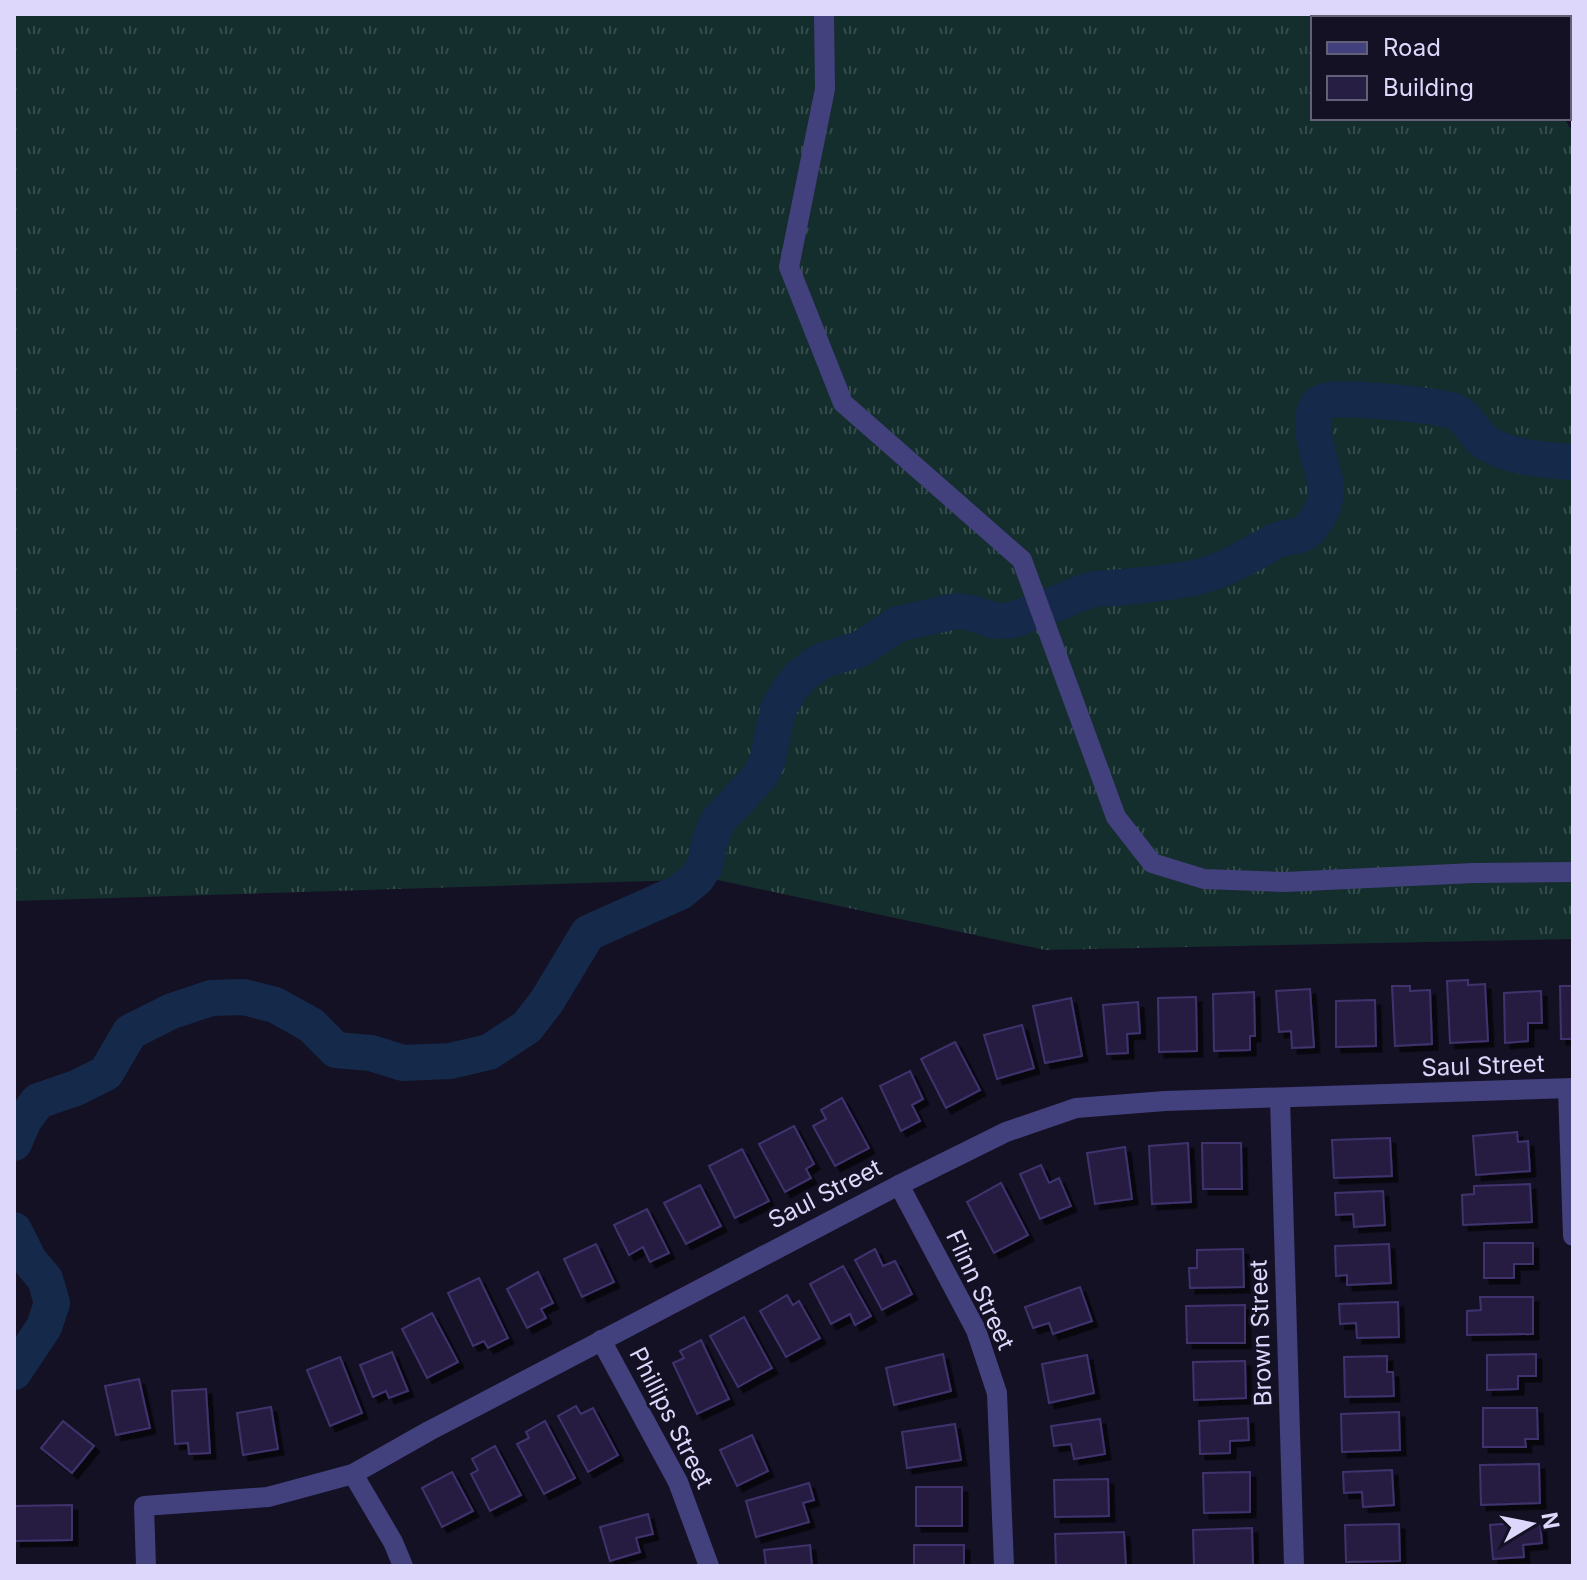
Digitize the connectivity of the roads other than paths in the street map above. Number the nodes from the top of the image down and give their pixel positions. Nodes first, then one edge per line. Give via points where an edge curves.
1 (824, 14) edge
2 (1573, 872) edge
3 (1571, 1088) edge
4 (1280, 1099) junction
5 (899, 1185) junction
6 (1573, 1236) edge
7 (601, 1340) junction
8 (353, 1474) junction
9 (146, 1566) edge
10 (403, 1566) edge
11 (709, 1566) edge
12 (1004, 1566) edge
13 (1294, 1566) edge

1 - 2 street via 825,89 789,267 843,403 1022,560 1116,817 1152,863 1204,879 1284,882
3 - 4 street, Saul Street
3 - 6 street
4 - 5 street, Saul Street via 1076,1108 1006,1132
4 - 13 street, Brown Street
5 - 7 street, Saul Street
5 - 12 street, Flinn Street via 976,1330 997,1393
7 - 8 street, Saul Street
7 - 11 street, Phillips Street via 678,1482
8 - 9 street, Saul Street via 268,1497 144,1506
8 - 10 street

